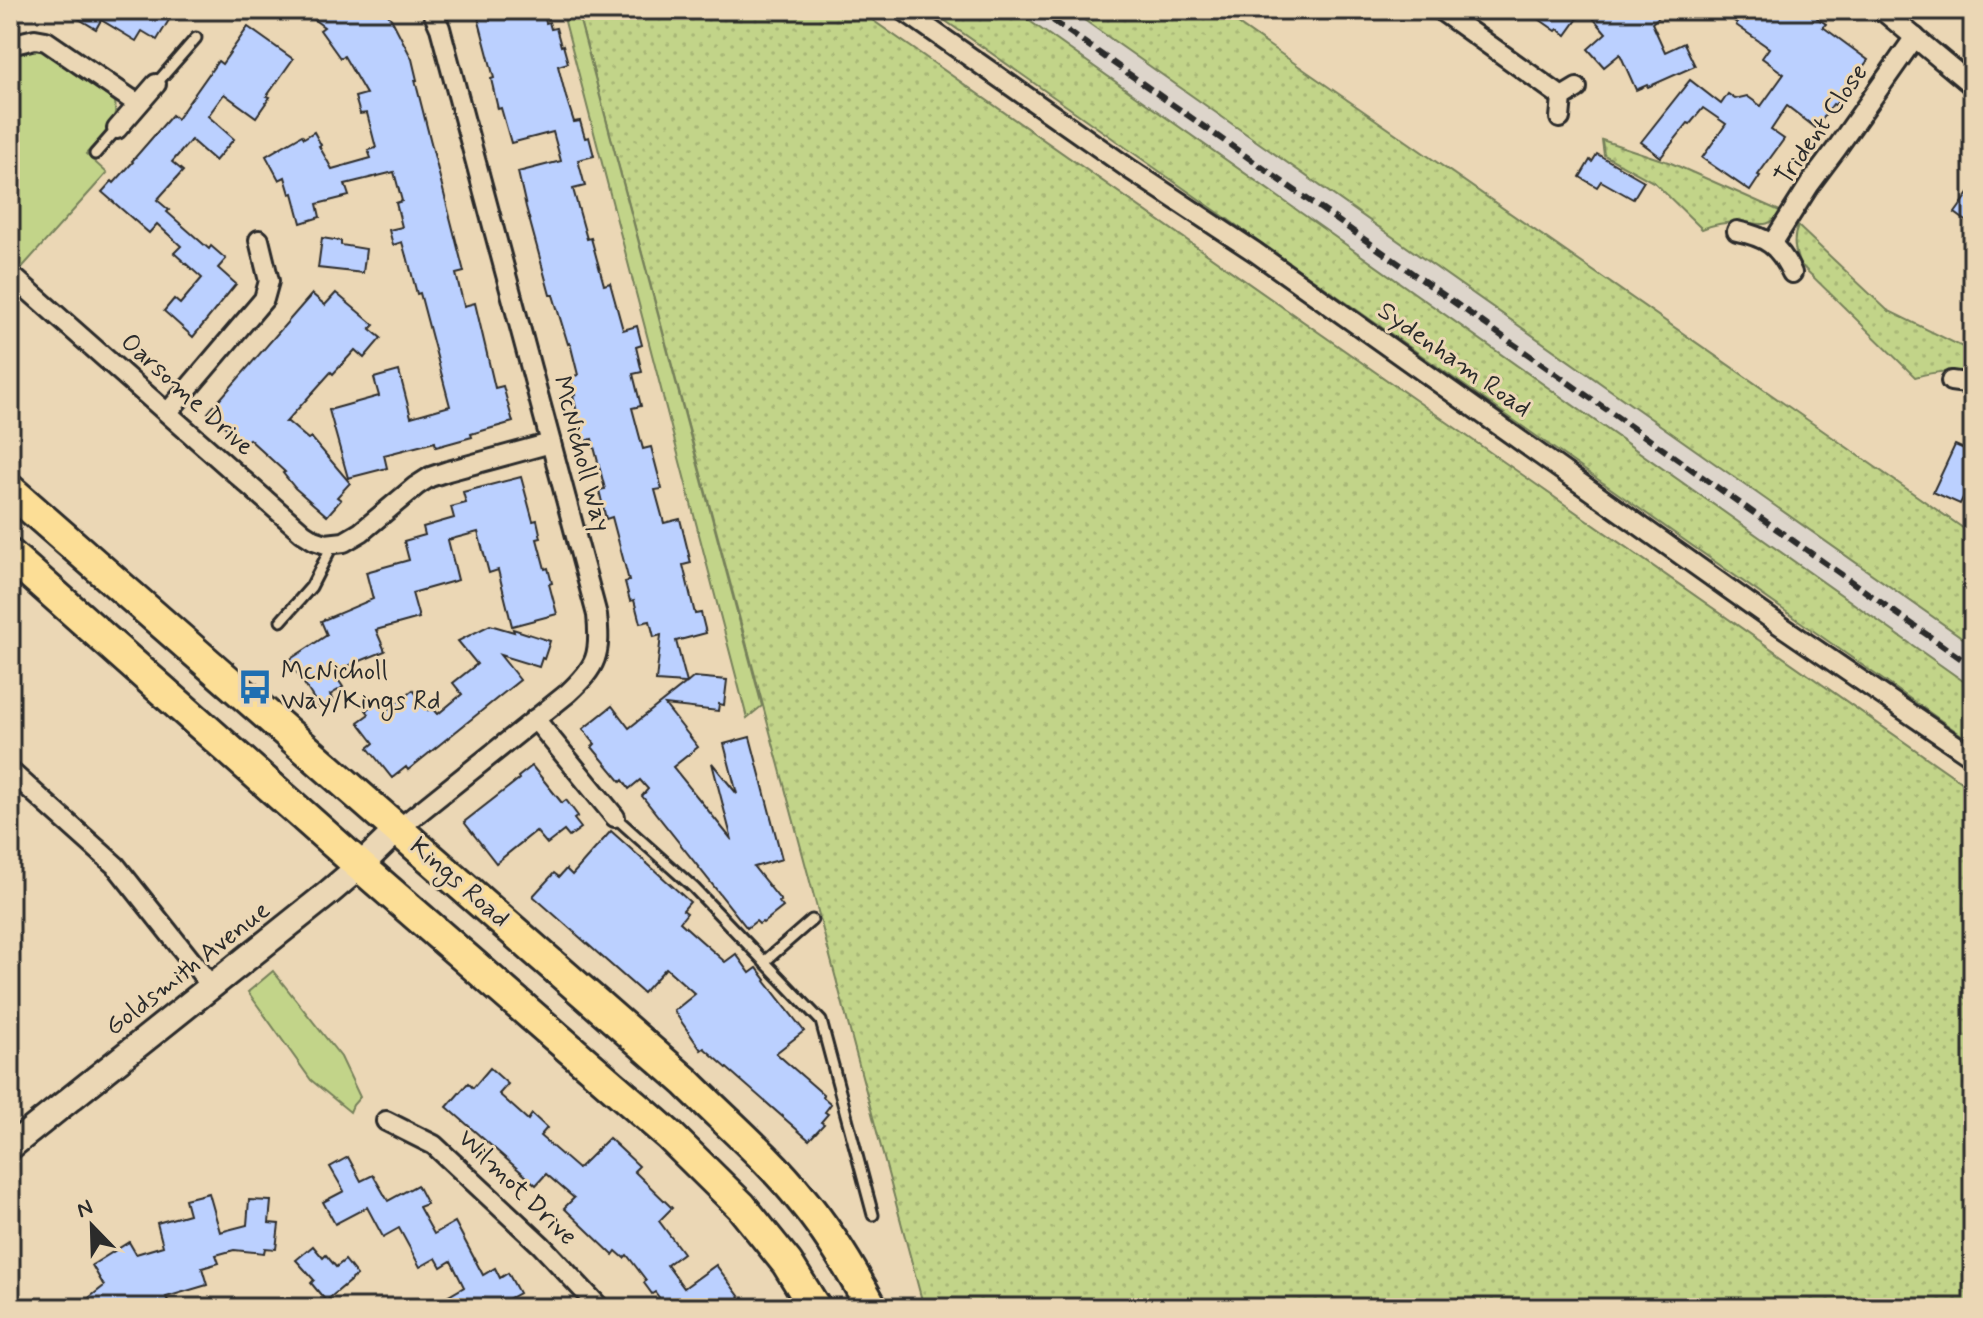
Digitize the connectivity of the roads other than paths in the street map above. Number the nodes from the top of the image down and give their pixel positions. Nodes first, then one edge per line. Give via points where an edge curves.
1 (432, 10) edge
2 (903, 10) edge
3 (1440, 10) edge
4 (1882, 10) edge
5 (1915, 37) junction
6 (196, 38) dead end
7 (10, 45) edge
8 (156, 84) joint
9 (1973, 86) edge
10 (138, 104) junction
11 (1560, 118) dead end
12 (117, 129) joint
13 (95, 154) dead end
14 (1737, 231) dead end
15 (259, 240) dead end
16 (1772, 244) junction
17 (1792, 273) dead end
18 (10, 274) edge
19 (1951, 381) dead end
20 (1973, 384) edge
21 (168, 412) junction
22 (551, 443) junction
23 (10, 490) edge
24 (333, 544) junction
25 (10, 555) edge
26 (281, 621) dead end
27 (535, 719) junction
28 (1973, 757) edge
29 (10, 771) edge
30 (615, 817) joint
31 (397, 830) junction
32 (360, 866) junction
33 (812, 920) dead end
34 (764, 962) junction
35 (212, 987) junction
36 (386, 1121) dead end
37 (10, 1147) edge
38 (873, 1215) dead end
39 (600, 1308) edge
40 (815, 1308) edge
41 (872, 1308) edge

1 - 22 street, McNicholl Way
2 - 28 street, Sydenham Road
3 - 11 street via 1570,92
4 - 5 street
5 - 9 street
5 - 16 street, Trident Close
6 - 8 lane
7 - 10 street via 46,41
8 - 10 street
10 - 12 street
12 - 13 lane
14 - 16 street
15 - 21 street via 269,281 264,299
16 - 17 street
18 - 21 street, Oarsome Drive
19 - 20 street
21 - 24 street, Oarsome Drive via 303,533
22 - 24 street via 430,477 361,532
22 - 27 street, McNicholl Way via 597,615 599,649 586,676
23 - 31 main road, Kings Road
24 - 26 lane via 311,587
25 - 32 main road, Kings Road
27 - 30 street
27 - 31 street, McNicholl Way
29 - 35 street via 116,866
30 - 34 lane via 694,888
31 - 32 street, Goldsmith Avenue
31 - 41 main road, Kings Road via 674,1071 754,1148 825,1230
32 - 35 street, Goldsmith Avenue
32 - 40 main road, Kings Road via 724,1187 787,1263
33 - 34 lane
34 - 38 lane via 821,1021
35 - 37 street, Goldsmith Avenue
36 - 39 street, Wilmot Drive via 434,1145

